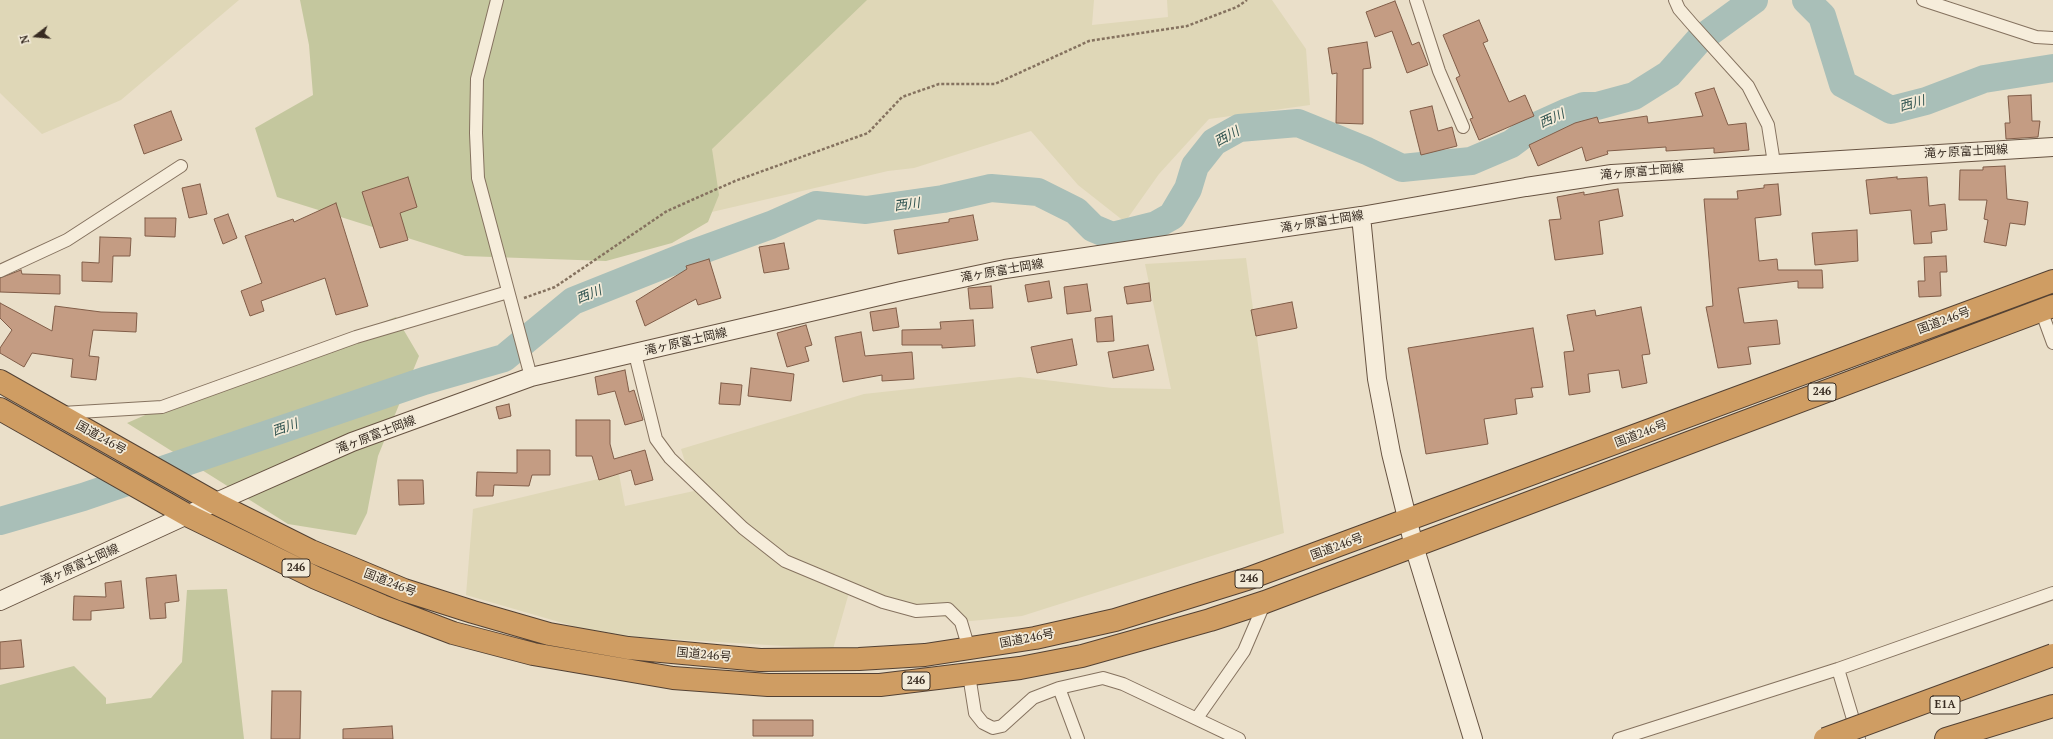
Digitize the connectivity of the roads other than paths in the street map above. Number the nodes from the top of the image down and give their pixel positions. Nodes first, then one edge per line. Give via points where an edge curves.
1 (497, 0) edge
2 (1416, 0) edge
3 (1675, 0) edge
4 (1923, 0) edge
5 (2053, 38) edge
6 (1463, 127) dead end
7 (2053, 147) edge
8 (1774, 163) junction
9 (181, 166) dead end
10 (1361, 216) junction
11 (0, 271) edge
12 (2053, 281) edge
13 (510, 297) junction
14 (2047, 308) edge
15 (2053, 343) edge
16 (635, 354) junction
17 (531, 378) junction
18 (0, 381) edge
19 (0, 409) edge
20 (57, 413) junction
21 (209, 499) junction
22 (180, 511) junction
23 (1408, 521) junction
24 (1414, 546) junction
25 (2053, 593) edge
26 (0, 601) edge
27 (1265, 602) junction
28 (969, 649) junction
29 (2053, 655) edge
30 (1838, 669) junction
31 (2053, 670) edge
32 (969, 675) junction
33 (1059, 688) junction
34 (2053, 706) edge
35 (1197, 718) junction
36 (1078, 739) edge
37 (1239, 739) edge
38 (1473, 739) edge
39 (1619, 739) edge
40 (1825, 739) edge
41 (1838, 739) edge
42 (1859, 739) edge
43 (1946, 739) edge

1 - 13 street via 478,79 476,133 478,178
2 - 6 street via 1439,71
3 - 8 street via 1679,10 1748,86 1768,125
4 - 5 street via 2036,36
7 - 8 main road, 滝ヶ原富士岡線
8 - 10 main road, 滝ヶ原富士岡線 via 1612,174
9 - 11 street via 67,240
10 - 16 main road, 滝ヶ原富士岡線 via 1005,269
10 - 23 main road via 1377,379 1391,454
12 - 23 highway, 国道246号 / 246
13 - 17 street
13 - 20 street via 356,337 162,407
14 - 15 street
14 - 24 highway, 国道246号 / 246
16 - 17 main road, 滝ヶ原富士岡線
16 - 28 street via 656,439 670,458 743,528 785,561 876,599 916,611 948,609 961,622
17 - 21 main road, 滝ヶ原富士岡線 via 352,442
18 - 20 highway, 国道246号 / 246
19 - 22 highway, 国道246号 / 246
20 - 21 highway, 国道246号 / 246
21 - 22 main road, 滝ヶ原富士岡線
21 - 28 highway, 国道246号 / 246 via 311,551 404,590 549,634 628,648 760,660 859,659
22 - 26 main road, 滝ヶ原富士岡線
22 - 32 highway, 国道246号 / 246 via 316,578 382,606 453,633 533,654 673,678 768,685 880,685
23 - 24 main road
23 - 28 highway, 国道246号 / 246 via 1247,579 1115,620 1035,638
24 - 27 highway, 国道246号 / 246
24 - 38 main road
25 - 30 street
27 - 32 highway, 国道246号 / 246 via 1082,656
27 - 35 street via 1244,651
29 - 40 highway, bridge
30 - 39 street
30 - 42 street
31 - 41 highway, E1A
32 - 33 street via 975,713 983,723 993,728 1002,726 1033,698
33 - 35 street via 1103,678 1123,684
33 - 36 street
34 - 43 highway
35 - 37 street

